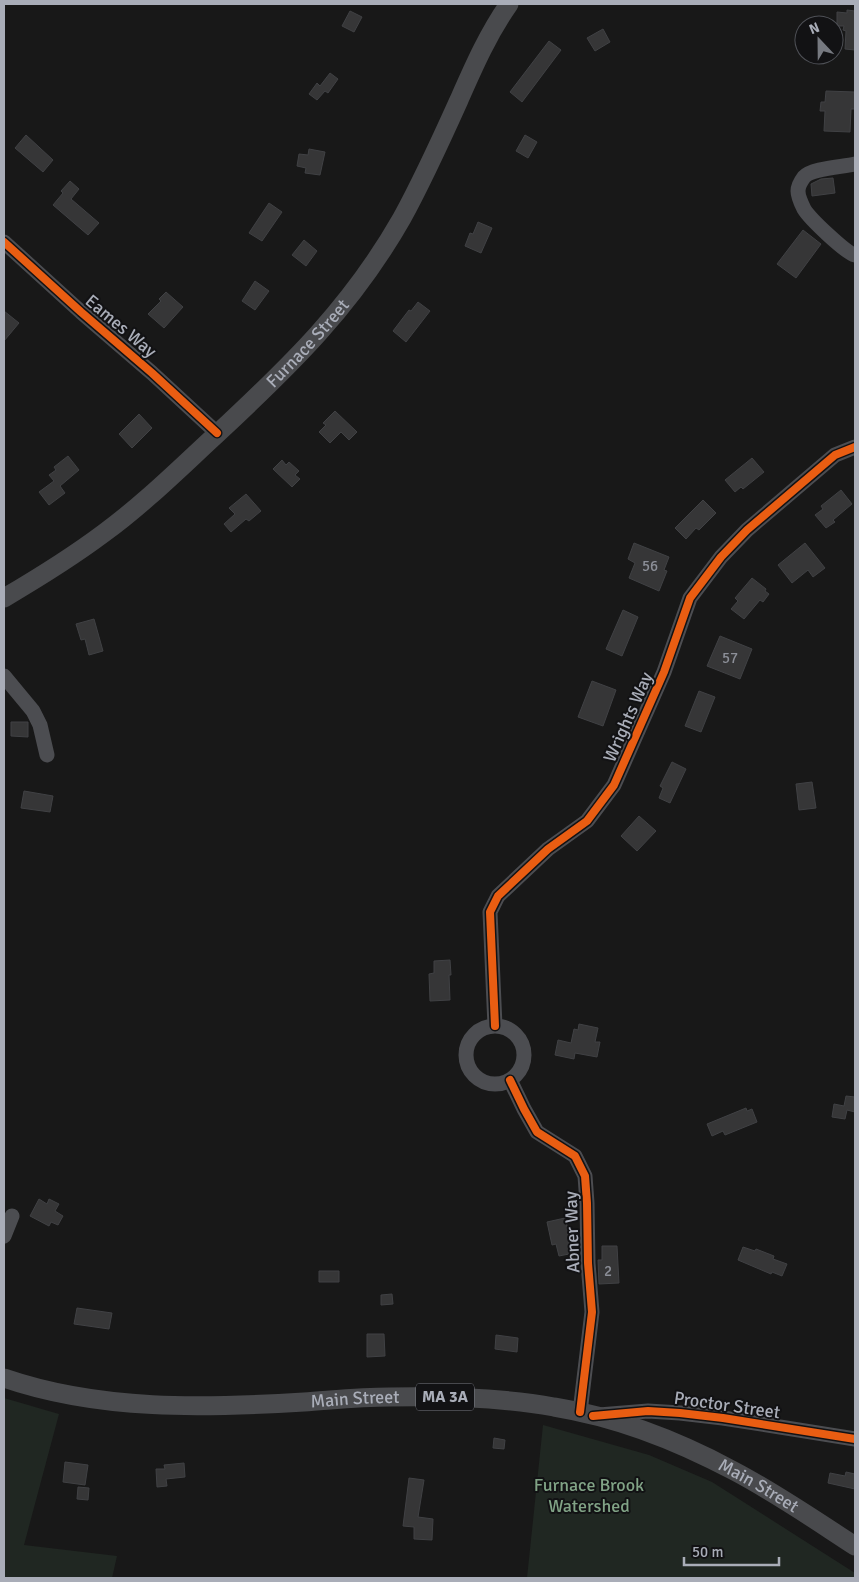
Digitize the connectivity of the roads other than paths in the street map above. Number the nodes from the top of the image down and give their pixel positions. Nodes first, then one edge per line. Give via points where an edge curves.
1 (509, 4) edge
2 (855, 164) edge
3 (4, 242) edge
4 (855, 255) edge
5 (217, 434) junction
6 (855, 446) edge
7 (4, 598) edge
8 (4, 676) edge
9 (47, 755) dead end
10 (495, 1026) junction
11 (510, 1080) junction
12 (12, 1216) dead end
13 (4, 1236) edge
14 (4, 1378) edge
15 (587, 1414) junction
16 (855, 1439) edge
17 (855, 1546) edge

1 - 5 main road, Furnace Street via 479,55 416,191 377,259 348,300 314,339
2 - 4 street via 805,176 798,193 804,210 837,244
3 - 5 street, Eames Way
5 - 7 main road, Furnace Street via 106,532
6 - 10 street, Wrights Way via 835,455 746,530 721,557 690,598 664,672 614,785 587,820 548,849 498,896 490,912
8 - 9 street via 33,711
10 - 11 street via 510,1029 523,1047 524,1062
10 - 11 street via 474,1034 467,1048 467,1063 481,1080 495,1084
11 - 15 street, Abner Way via 537,1132 575,1156 585,1176 592,1312
12 - 13 street
14 - 15 main road, Main Street / MA 3A via 64,1394 138,1404 447,1397 529,1403
15 - 16 street, Proctor Street via 680,1413
15 - 17 main road, Main Street / MA 3A via 648,1433 711,1459 784,1499

